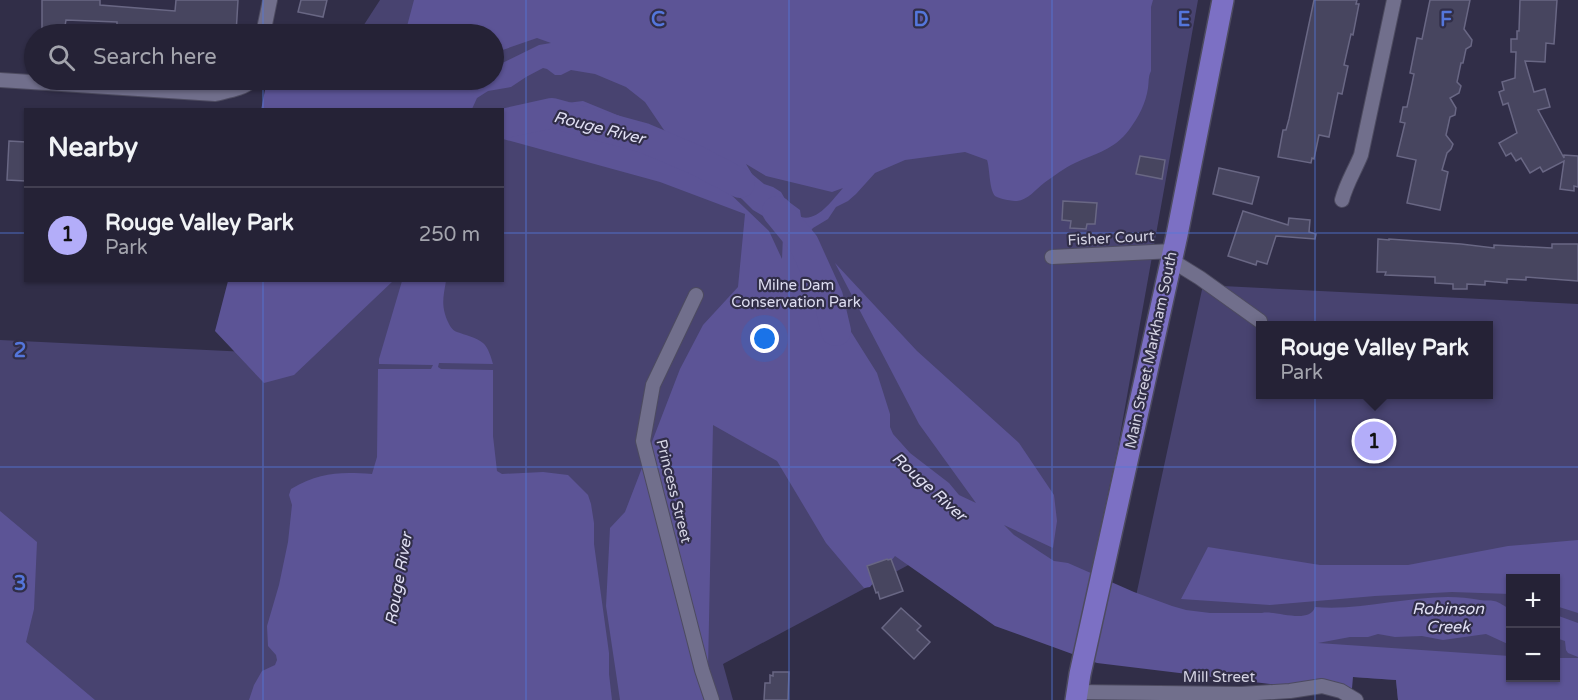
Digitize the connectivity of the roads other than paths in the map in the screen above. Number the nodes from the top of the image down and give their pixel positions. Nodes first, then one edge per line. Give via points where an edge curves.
1 (270, 0) edge
2 (1223, 0) edge
3 (1394, 0) edge
4 (265, 24) edge
5 (0, 80) edge
6 (24, 82) edge
7 (154, 90) edge
8 (232, 90) edge
9 (1342, 200) dead end
10 (1172, 256) junction
11 (1052, 257) dead end
12 (696, 295) dead end
13 (1260, 321) dead end
14 (1078, 689) edge
15 (1162, 697) edge
16 (712, 700) edge
17 (1356, 700) edge

1 - 4 street
2 - 10 main road, Main Street Markham South
3 - 9 street via 1361,154
5 - 6 street
7 - 8 street via 215,94
10 - 11 street, Fisher Court
10 - 13 street
10 - 14 main road, Main Street Markham South
12 - 16 street, Princess Street via 653,385 643,441
14 - 15 street, Mill Street
15 - 17 street, Mill Street via 1322,686

